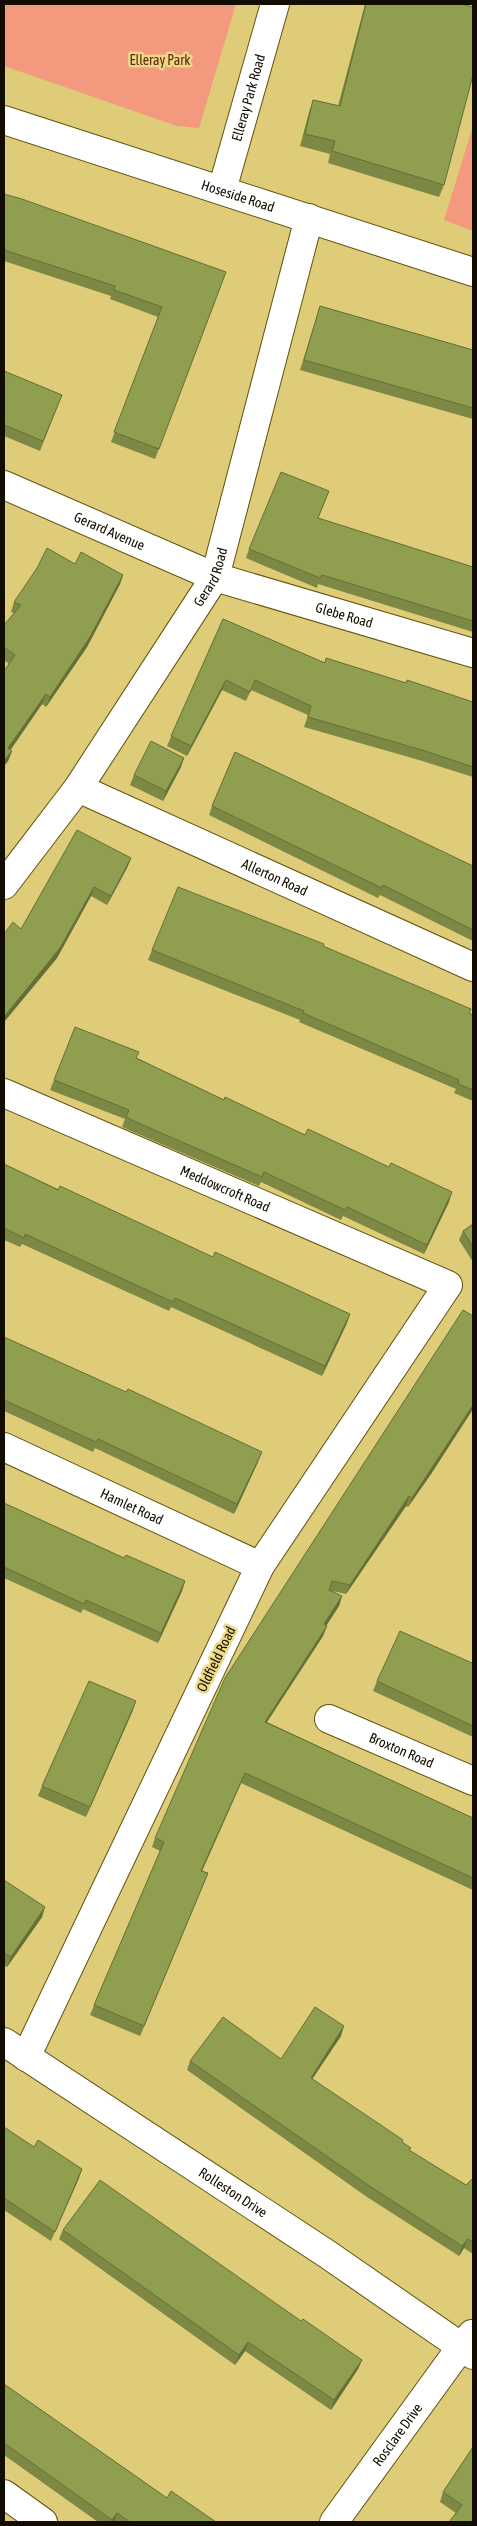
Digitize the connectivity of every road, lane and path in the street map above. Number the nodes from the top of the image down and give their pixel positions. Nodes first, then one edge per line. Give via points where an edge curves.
1 (275, 4) edge
2 (4, 120) edge
3 (222, 190) junction
4 (309, 218) junction
5 (473, 272) edge
6 (4, 485) edge
7 (215, 577) junction
8 (473, 653) edge
9 (78, 788) junction
10 (4, 884) edge
11 (473, 967) edge
12 (4, 1093) edge
13 (448, 1285) joint
14 (4, 1448) edge
15 (260, 1566) junction
16 (329, 1719) dead end
17 (473, 1781) edge
18 (4, 2042) edge
19 (26, 2056) junction
20 (469, 2345) edge
21 (4, 2494) edge
22 (43, 2522) edge
23 (334, 2522) edge

1 - 3 street, Elleray Park Road
2 - 3 street, Hoseside Road
3 - 4 street, Hoseside Road
4 - 5 street, Hoseside Road
4 - 7 street, Gerard Road
6 - 7 street, Gerard Avenue
7 - 8 street, Glebe Road
7 - 9 street, Gerard Road
9 - 10 street, Gerard Road
9 - 11 street, Allerton Road
12 - 13 street, Meddowcroft Road
13 - 15 street, Oldfield Road
14 - 15 street, Hamlet Road
15 - 19 street, Oldfield Road
16 - 17 street, Broxton Road
18 - 19 street, Rolleston Drive
19 - 20 street, Rolleston Drive
20 - 23 street, Rosclare Drive
21 - 22 street

